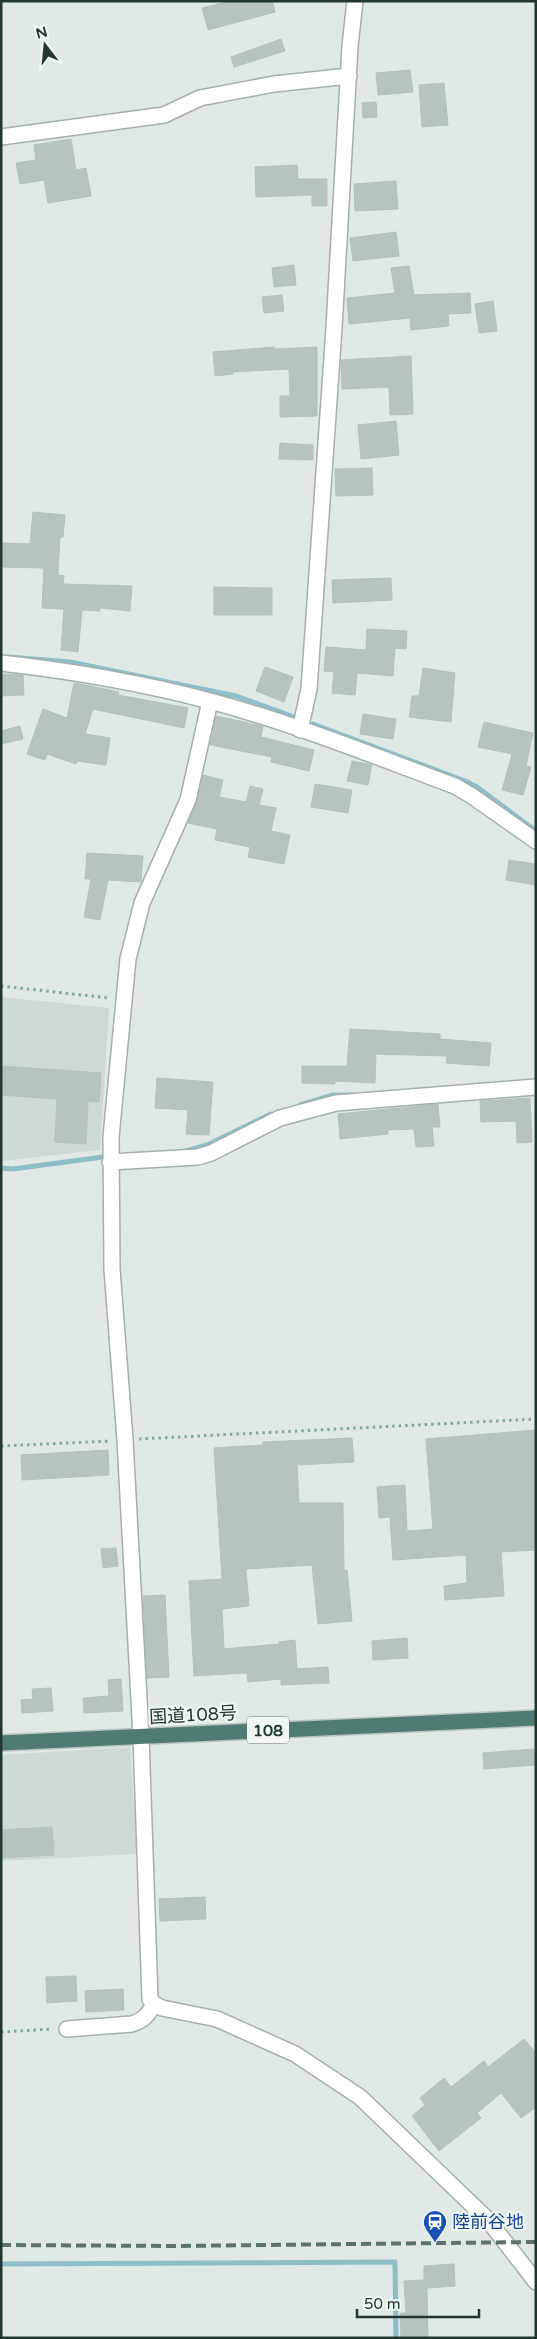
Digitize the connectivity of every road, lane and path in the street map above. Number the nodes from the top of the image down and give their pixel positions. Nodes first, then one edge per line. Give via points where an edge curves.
1 (355, 1) edge
2 (349, 76) junction
3 (1, 138) edge
4 (1, 663) edge
5 (210, 701) junction
6 (300, 730) junction
7 (536, 841) edge
8 (1, 986) edge
9 (124, 1000) junction
10 (536, 1087) edge
11 (110, 1162) junction
12 (536, 1419) edge
13 (125, 1440) junction
14 (1, 1446) edge
15 (536, 1718) edge
16 (141, 1736) junction
17 (1, 1743) edge
18 (154, 2004) junction
19 (67, 2029) joint
20 (1, 2032) edge
21 (536, 2282) edge

1 - 2 street
2 - 3 street via 274,84 200,98 164,115
2 - 6 street via 309,689
4 - 5 street via 66,670
5 - 6 street
5 - 9 street via 188,800 142,903 135,927
6 - 7 street via 454,786
8 - 9 path
9 - 11 street
10 - 11 street via 336,1103 280,1118 198,1157
11 - 13 street via 112,1269
12 - 13 path
13 - 14 path
13 - 16 street
15 - 16 highway, 国道108号 / 108
16 - 17 highway, 国道108号 / 108
16 - 18 street via 150,1999
18 - 19 street via 148,2015 132,2024
18 - 21 street via 217,2019 295,2054 360,2097 488,2220
19 - 20 path

